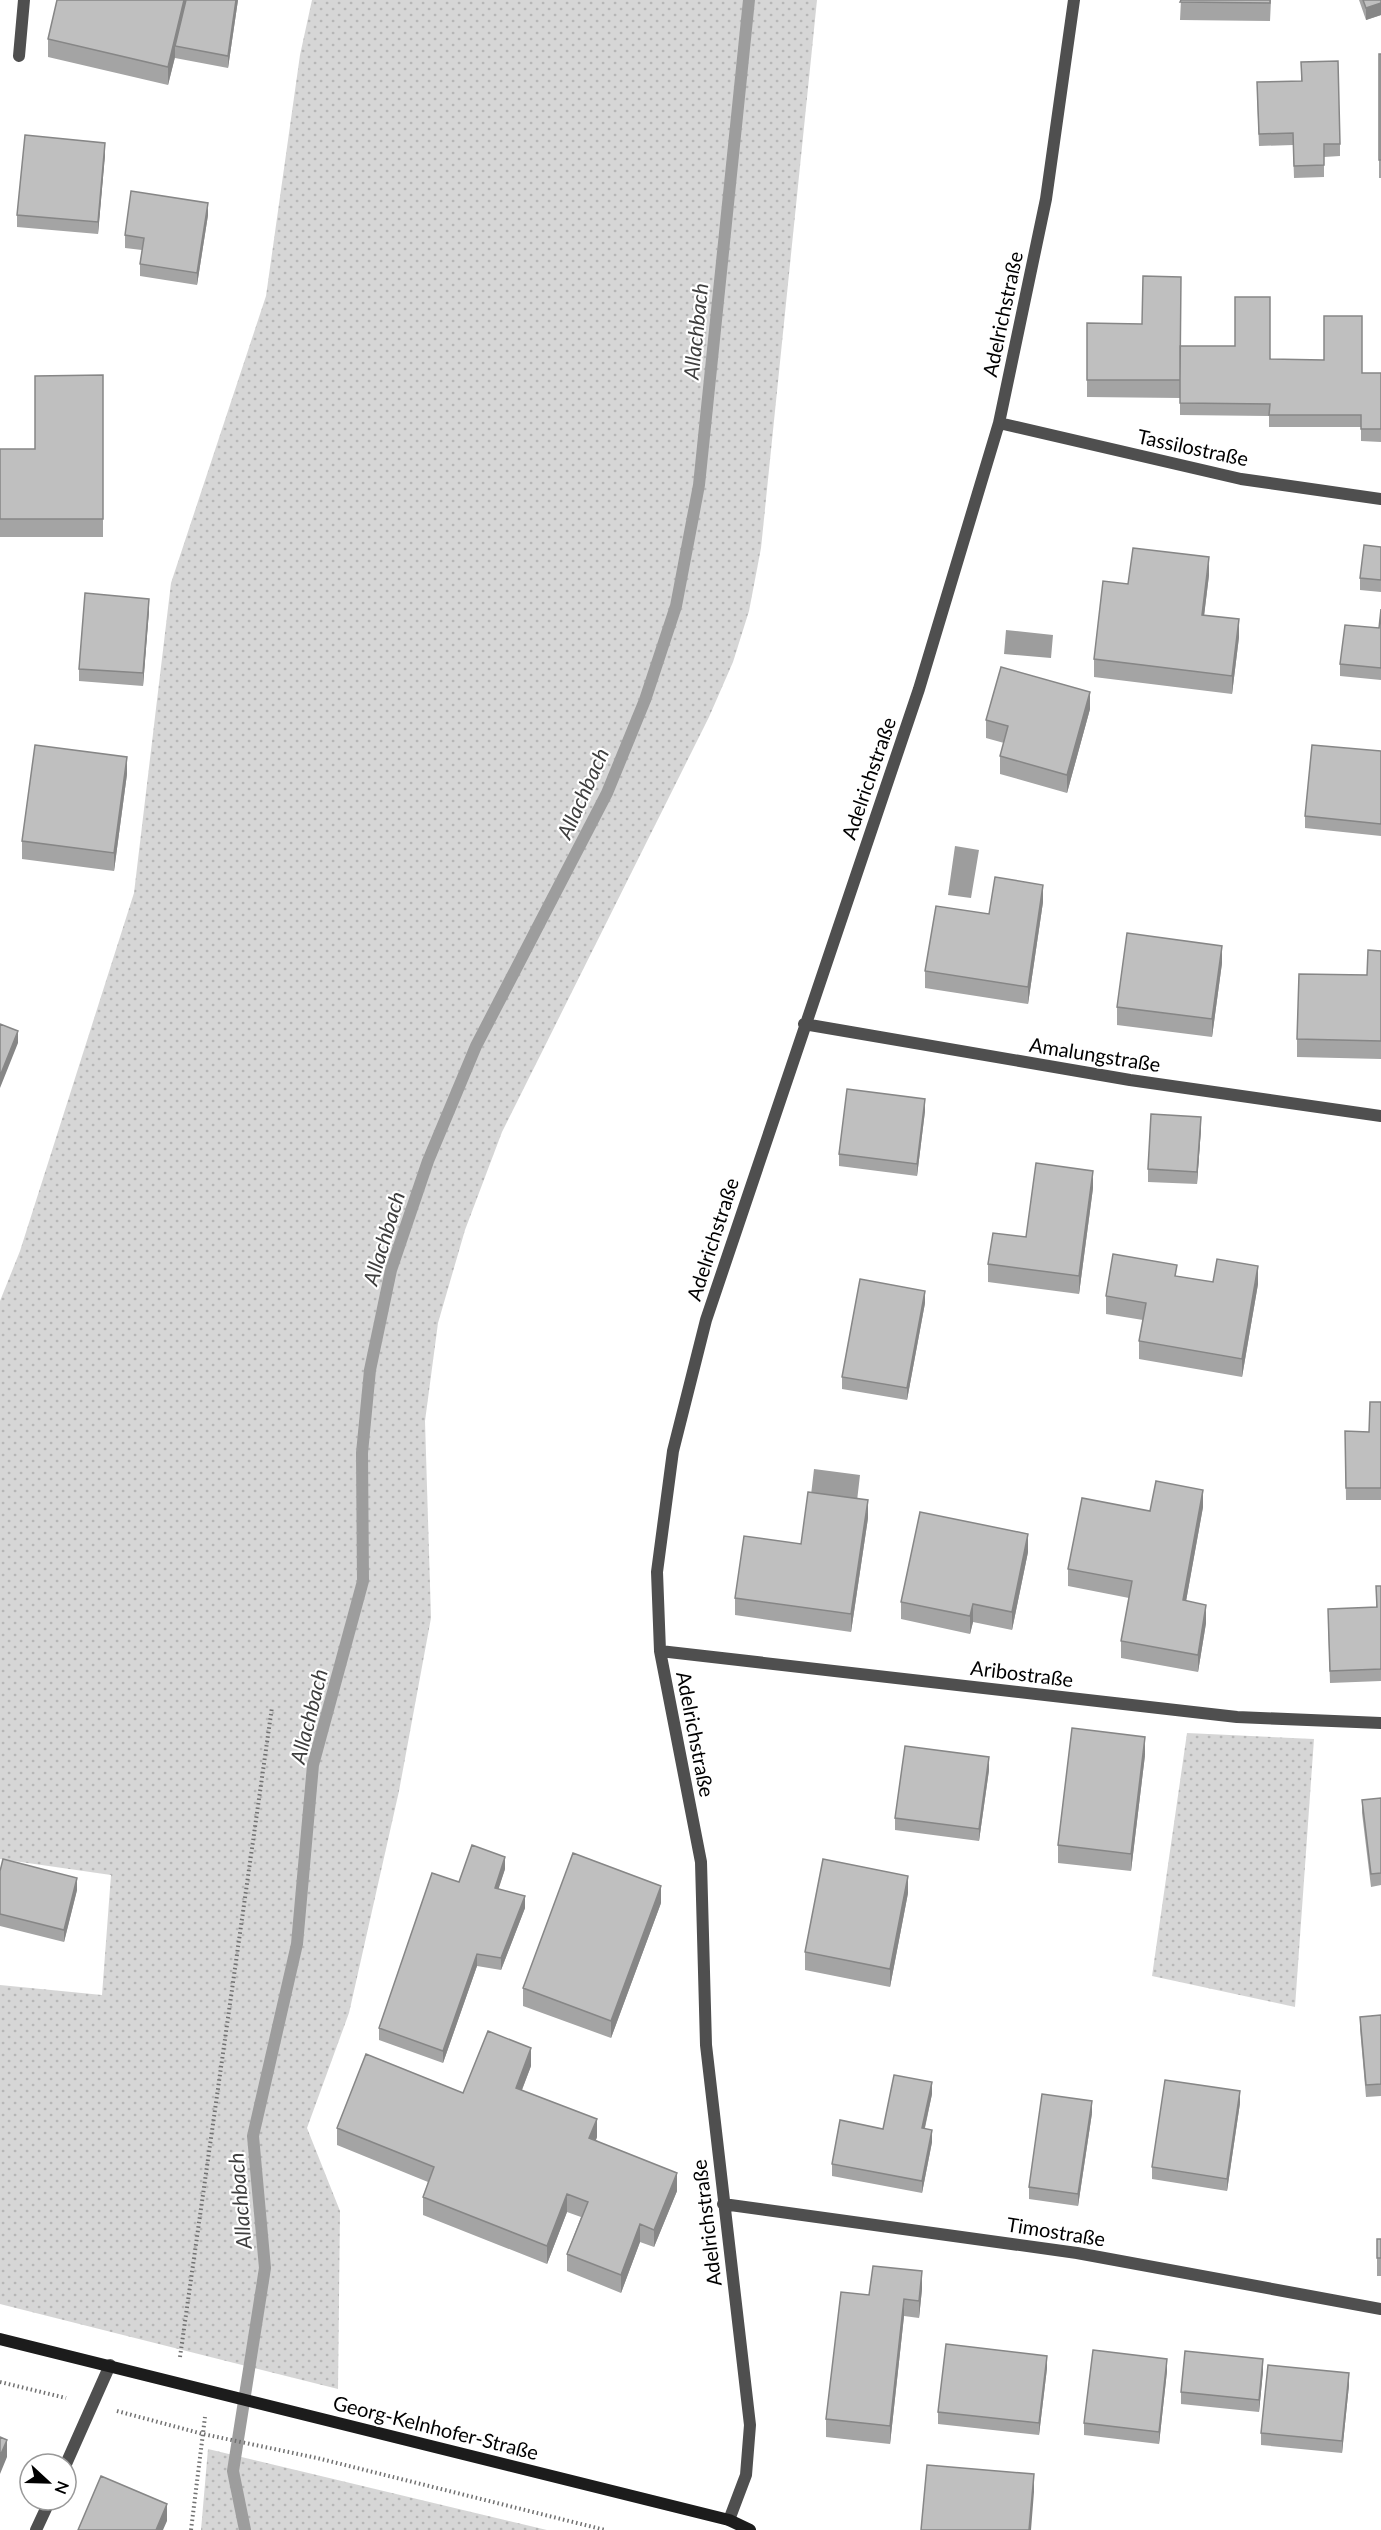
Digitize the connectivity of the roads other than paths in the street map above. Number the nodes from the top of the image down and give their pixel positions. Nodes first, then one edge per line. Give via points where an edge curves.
1 (24, 0) edge
2 (1074, 0) edge
3 (20, 56) dead end
4 (999, 423) junction
5 (1381, 499) edge
6 (804, 1024) junction
7 (1381, 1116) edge
8 (660, 1651) junction
9 (1381, 1724) edge
10 (723, 2204) junction
11 (1381, 2309) edge
12 (0, 2339) edge
13 (110, 2365) junction
14 (71, 2452) edge
15 (44, 2512) edge
16 (729, 2520) junction
17 (36, 2530) edge
18 (750, 2530) edge

1 - 3 street
2 - 4 street, Adelrichstraße via 1046,199
4 - 5 street, Tassilostraße via 1241,479
4 - 6 street, Adelrichstraße via 919,689
6 - 7 street, Amalungstraße via 1130,1080
6 - 8 street, Adelrichstraße via 706,1320 673,1451 657,1572
8 - 9 street, Aribostraße via 1237,1717
8 - 10 street, Adelrichstraße via 701,1862 706,2045
10 - 11 street, Timostraße via 1077,2253
10 - 16 street, Adelrichstraße via 750,2424 746,2475
12 - 13 street, Georg-Kelnhofer-Straße
13 - 14 street
13 - 16 street, Georg-Kelnhofer-Straße
15 - 17 street
16 - 18 street, Georg-Kelnhofer-Straße

